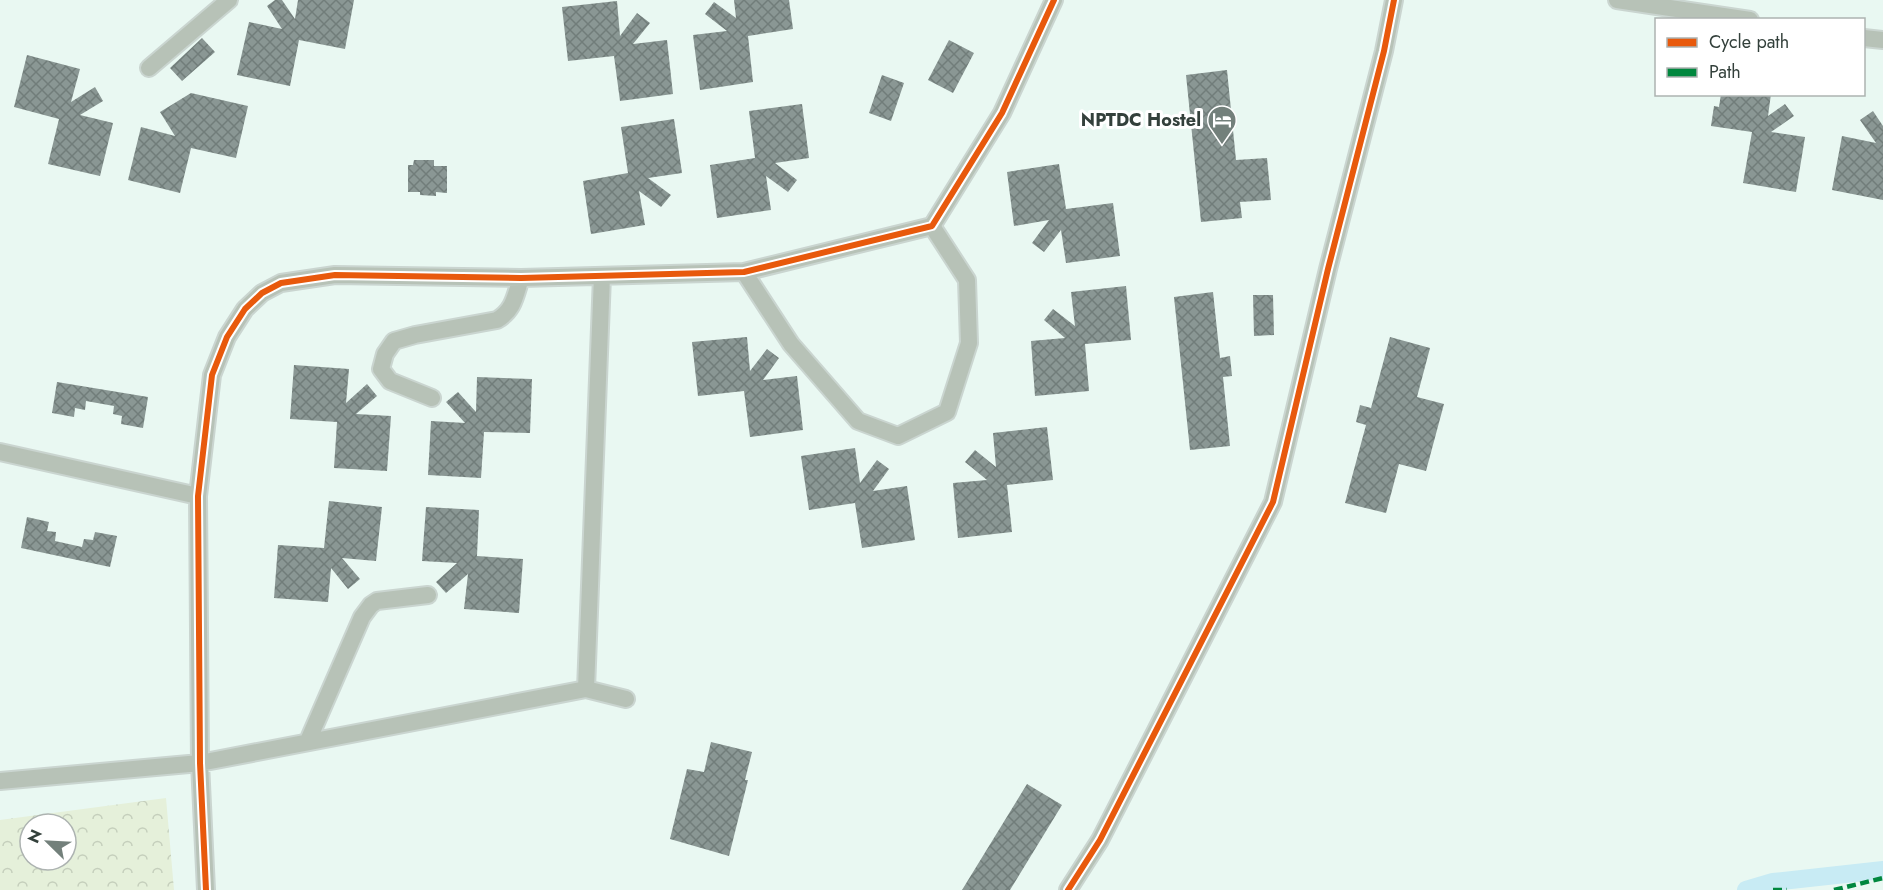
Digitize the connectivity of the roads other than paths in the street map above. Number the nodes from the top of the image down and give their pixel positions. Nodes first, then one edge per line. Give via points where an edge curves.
1 (229, 0) edge
2 (1054, 0) edge
3 (1394, 0) edge
4 (1617, 0) edge
5 (1737, 18) edge
6 (1865, 38) edge
7 (1883, 40) edge
8 (149, 68) dead end
9 (933, 226) junction
10 (744, 272) junction
11 (602, 276) junction
12 (521, 278) junction
13 (432, 398) dead end
14 (0, 452) edge
15 (198, 496) junction
16 (428, 595) dead end
17 (586, 689) junction
18 (626, 699) dead end
19 (309, 741) junction
20 (200, 763) junction
21 (0, 781) edge
22 (206, 890) edge
23 (1068, 890) edge

1 - 8 street
2 - 9 street via 1002,113
3 - 23 street via 1273,502 1100,840
4 - 5 street
6 - 7 street
9 - 10 street
9 - 10 street via 967,280 969,343 947,412 898,436 858,421 791,344
10 - 11 street
11 - 12 street
11 - 17 street
12 - 13 street via 512,306 497,320 394,341 381,369 390,381
12 - 15 street via 335,275 281,284 262,293 245,309 227,337 212,375
14 - 15 street
15 - 20 street
16 - 19 street via 371,605
17 - 18 street
17 - 19 street
19 - 20 street
20 - 21 street
20 - 22 street

